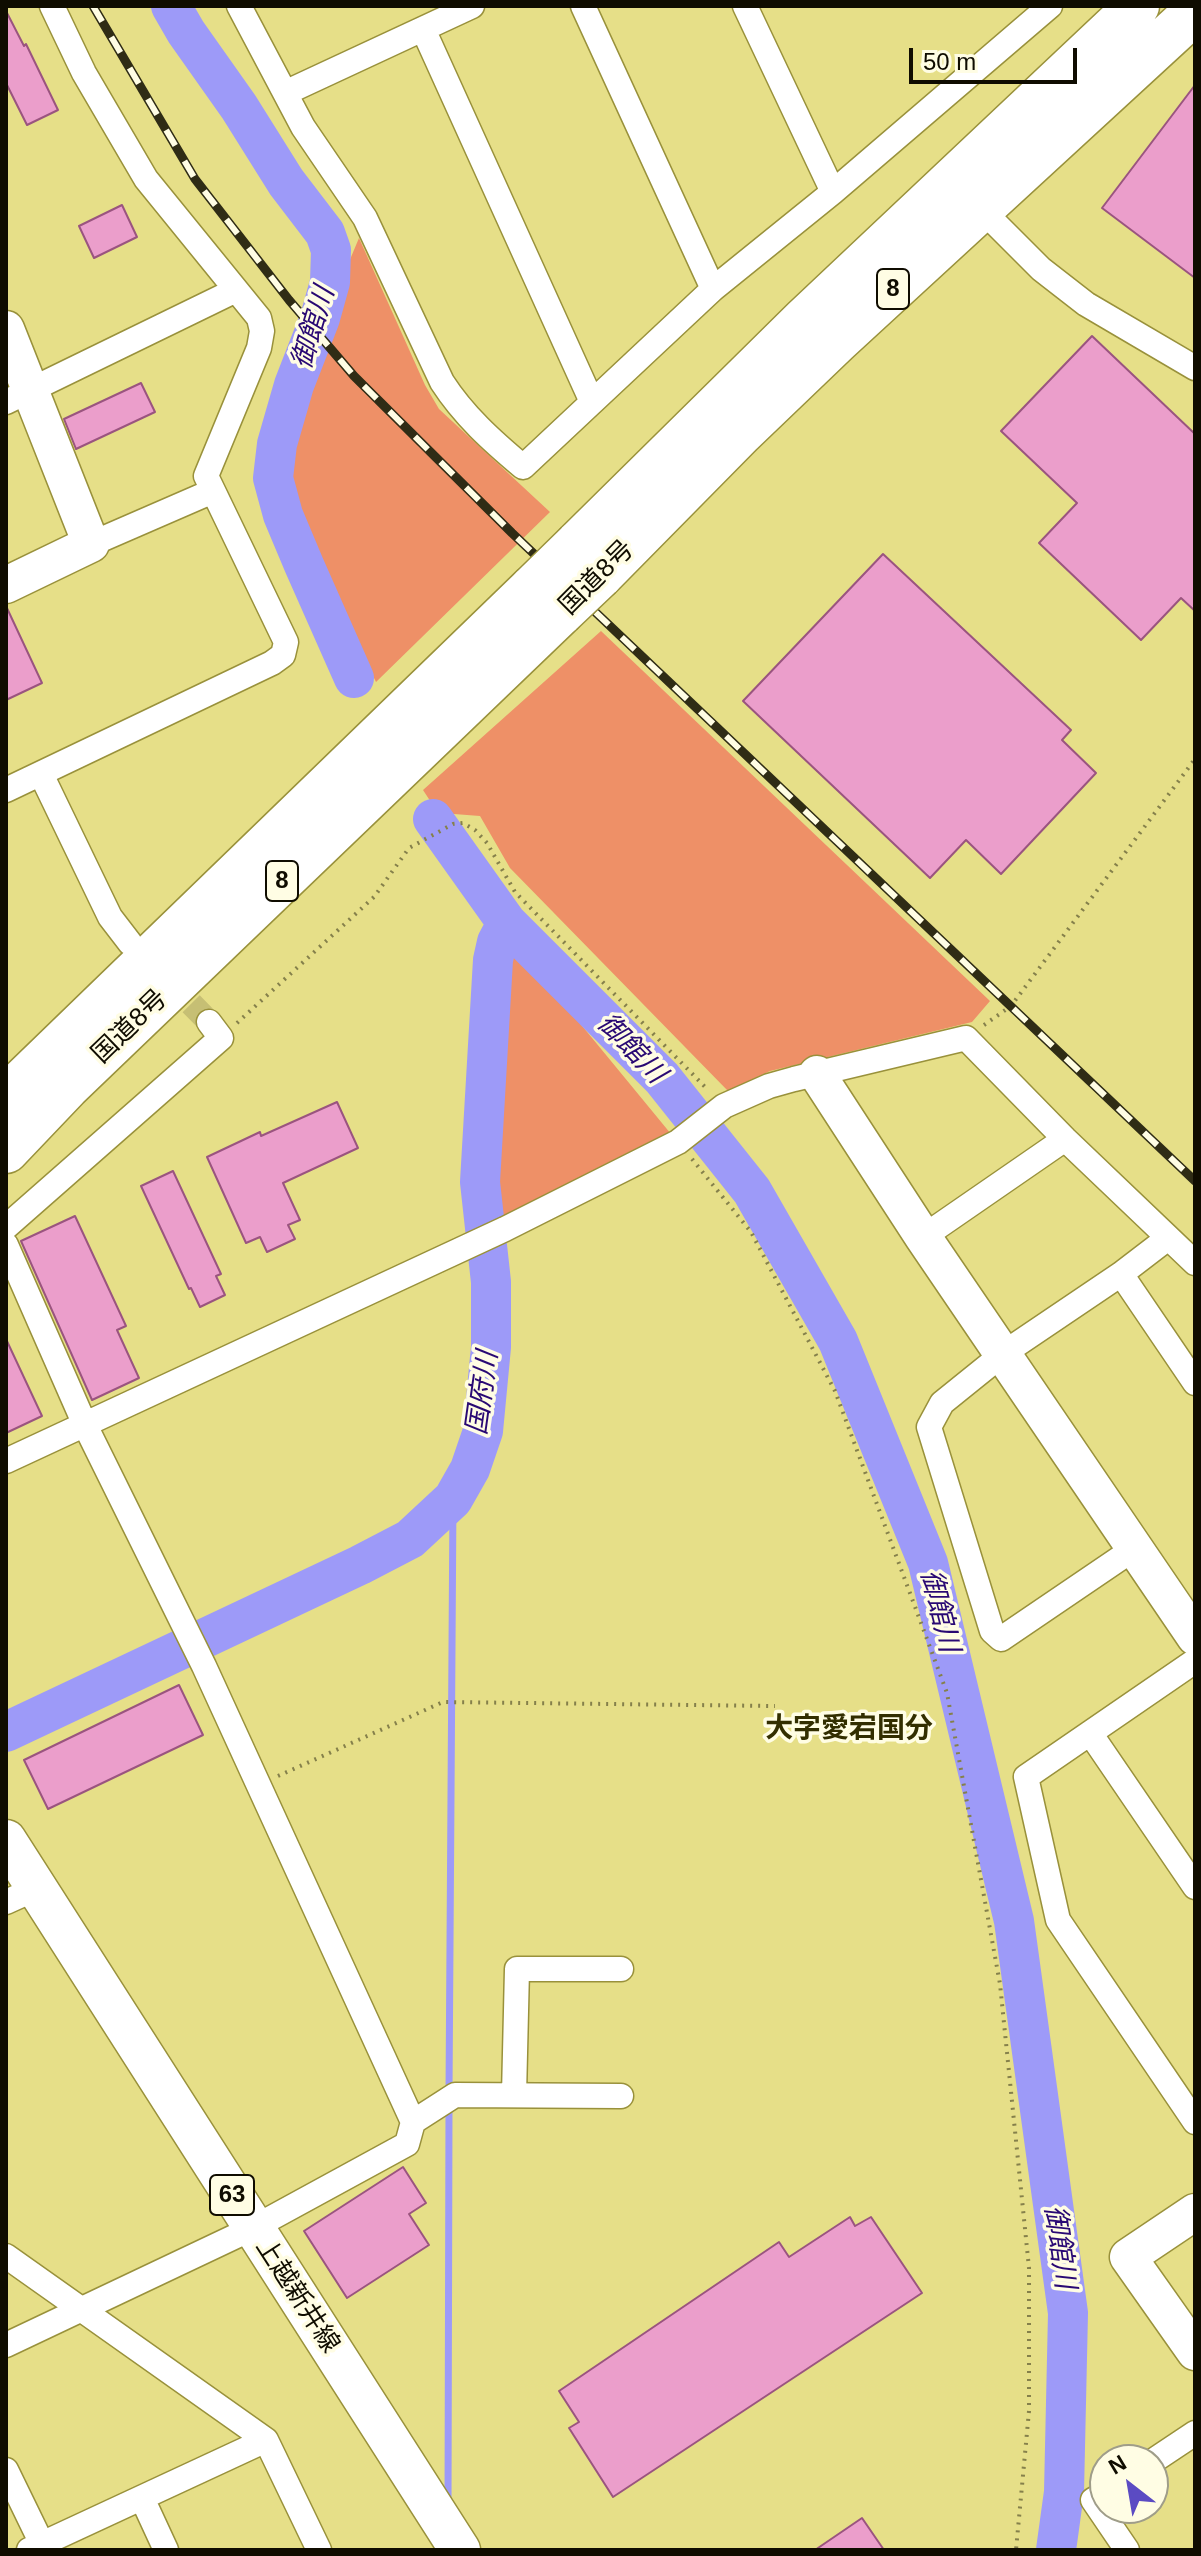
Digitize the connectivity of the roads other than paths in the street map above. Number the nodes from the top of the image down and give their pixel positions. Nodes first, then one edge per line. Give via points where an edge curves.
1 (52, 6) edge
2 (239, 6) edge
3 (472, 6) edge
4 (583, 6) edge
5 (1050, 6) edge
6 (1137, 6) edge
7 (748, 7) edge
8 (1195, 12) edge
9 (423, 29) junction
10 (285, 93) junction
11 (833, 192) junction
12 (981, 209) junction
13 (713, 289) junction
14 (234, 291) junction
15 (6, 329) edge
16 (1195, 368) edge
17 (18, 396) edge
18 (592, 402) junction
19 (213, 491) junction
20 (91, 544) junction
21 (589, 560) junction
22 (6, 585) edge
23 (547, 600) junction
24 (41, 774) junction
25 (6, 790) edge
26 (130, 943) dead end
27 (215, 1030) road end
28 (817, 1074) junction
29 (6, 1097) edge
30 (1065, 1139) junction
31 (6, 1151) edge
32 (6, 1227) edge
33 (923, 1237) junction
34 (1168, 1238) junction
35 (6, 1245) edge
36 (1195, 1263) edge
37 (1121, 1274) junction
38 (1004, 1353) junction
39 (1195, 1383) edge
40 (85, 1425) junction
41 (6, 1461) edge
42 (1135, 1548) junction
43 (1195, 1637) edge
44 (1195, 1661) edge
45 (1090, 1733) junction
46 (6, 1840) edge
47 (1195, 1887) edge
48 (22, 1895) edge
49 (621, 1969) dead end
50 (514, 2095) junction
51 (621, 2096) dead end
52 (413, 2122) junction
53 (1195, 2122) edge
54 (1195, 2212) edge
55 (253, 2228) junction
56 (6, 2256) edge
57 (82, 2309) junction
58 (6, 2345) edge
59 (1195, 2352) edge
60 (1195, 2433) edge
61 (266, 2440) junction
62 (1169, 2450) edge
63 (6, 2470) edge
64 (142, 2498) junction
65 (1109, 2524) edge
66 (36, 2547) edge
67 (166, 2550) edge
68 (319, 2550) edge
69 (460, 2550) edge
70 (1127, 2550) edge

1 - 14 street via 146,179
2 - 10 street
3 - 9 street
4 - 13 street
5 - 11 street
6 - 21 highway, 国道8号 / 8 via 817,307
7 - 11 street
8 - 12 highway, 国道8号 / 8
9 - 10 street
9 - 18 street
10 - 18 street via 365,218 442,382 475,426 523,467
11 - 13 street
12 - 16 street via 1041,269 1086,304
12 - 21 highway, 国道8号 / 8 via 741,433
13 - 18 street
14 - 17 street
14 - 19 street via 259,318 262,331 206,476
15 - 17 street
17 - 20 street
19 - 20 street
19 - 24 street via 286,642 283,655
20 - 22 street
21 - 23 highway, 国道8号 / 8, bridge
23 - 29 highway, 国道8号 / 8
23 - 31 highway, 国道8号 / 8
24 - 25 street
24 - 26 street via 110,917
27 - 32 street
28 - 30 street via 966,1038
28 - 33 street
28 - 40 street via 769,1086 724,1106 678,1142 505,1229
30 - 33 street
30 - 34 street
33 - 38 street
34 - 36 street
34 - 37 street
35 - 40 street
37 - 38 street
37 - 39 street
38 - 42 street
38 - 42 street via 942,1403 929,1427 992,1631 1001,1639
40 - 41 street
40 - 52 street via 204,1666
42 - 43 street
44 - 45 street
45 - 47 street
45 - 53 street via 1026,1777 1058,1920
46 - 48 main road, 上越新井線 / 63
48 - 55 main road, 上越新井線 / 63
49 - 50 street via 517,1969
50 - 51 street
50 - 52 street via 455,2095
52 - 55 street via 407,2144
54 - 59 street via 1128,2257
55 - 57 street
55 - 69 main road, 上越新井線 / 63
56 - 57 street
57 - 58 street
57 - 61 street
60 - 62 street
61 - 64 street
61 - 68 street
63 - 66 street
64 - 66 street
64 - 67 street
65 - 70 street

